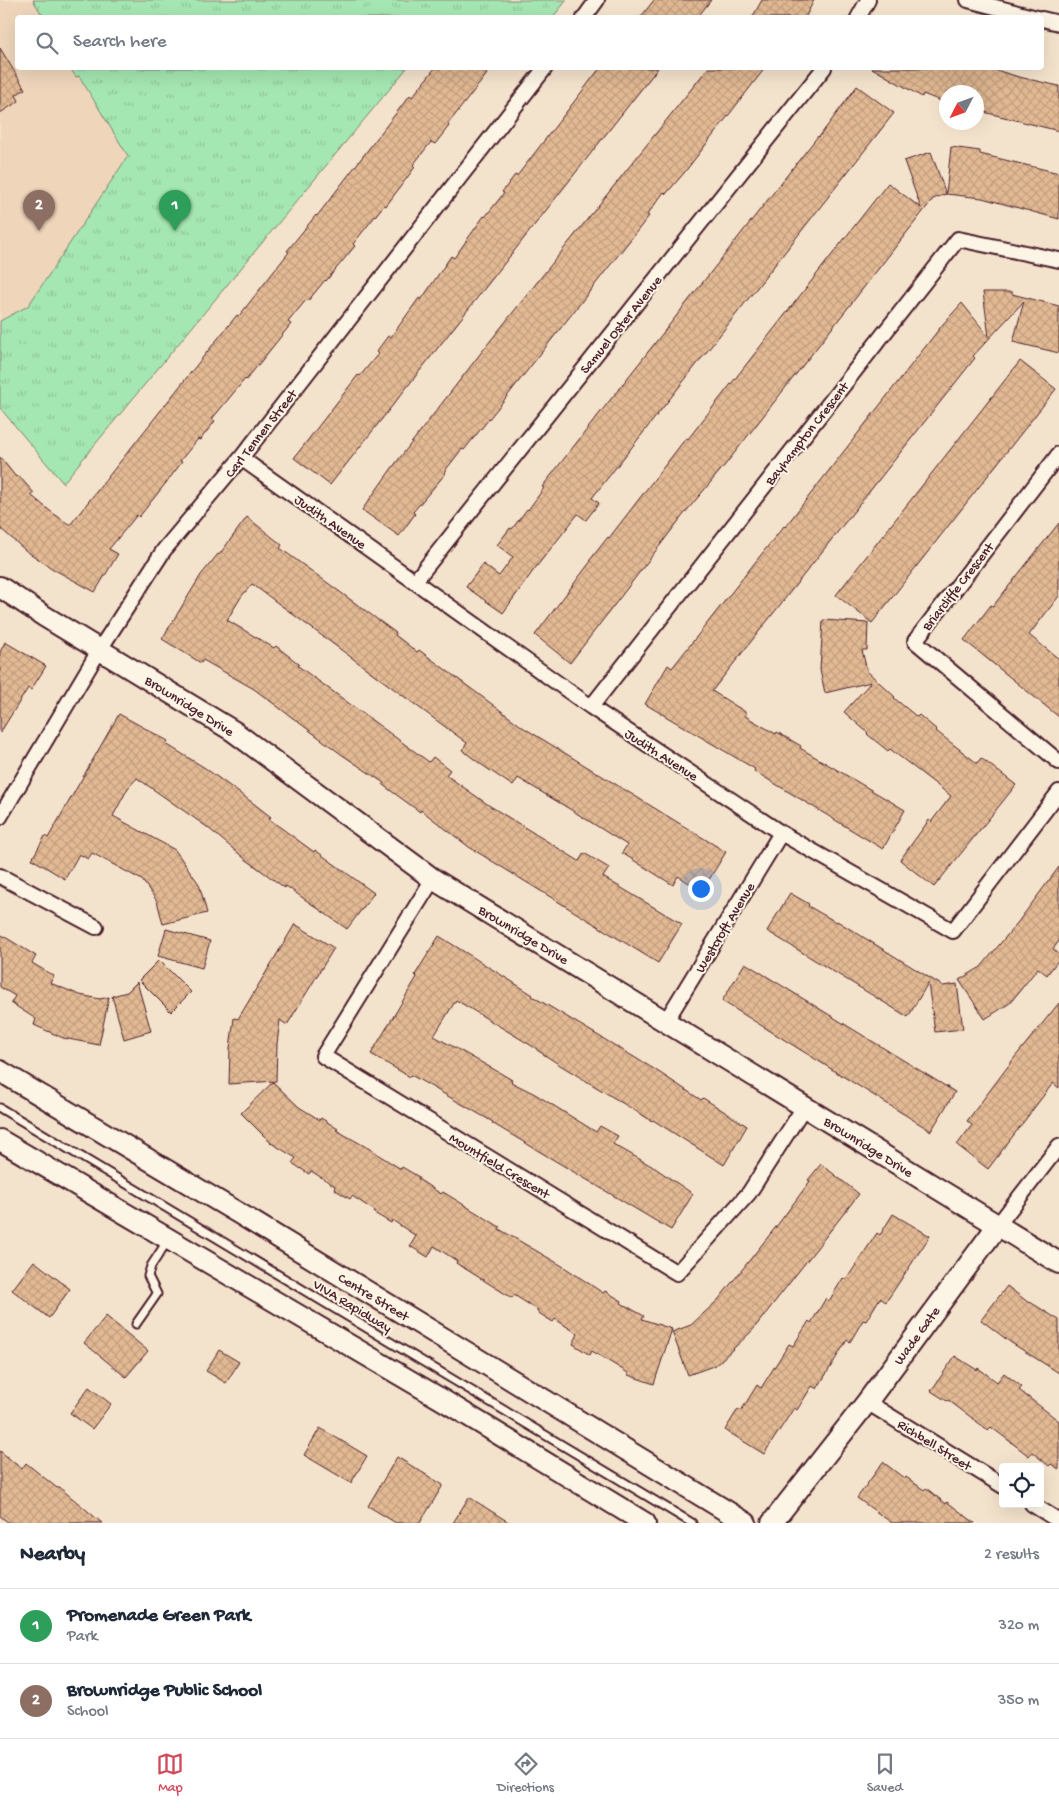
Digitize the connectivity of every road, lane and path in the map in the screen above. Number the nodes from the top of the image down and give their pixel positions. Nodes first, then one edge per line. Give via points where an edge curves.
1 (598, 0) edge
2 (868, 0) edge
3 (968, 0) edge
4 (586, 15) edge
5 (860, 15) edge
6 (1026, 15) edge
7 (1044, 19) edge
8 (1059, 23) edge
9 (543, 70) edge
10 (822, 70) edge
11 (1059, 260) edge
12 (1059, 454) edge
13 (241, 458) junction
14 (415, 581) junction
15 (0, 587) edge
16 (100, 649) junction
17 (590, 707) junction
18 (1059, 762) edge
19 (1059, 792) edge
20 (0, 817) edge
21 (781, 832) junction
22 (0, 876) edge
23 (433, 878) junction
24 (96, 927) dead end
25 (666, 1021) junction
26 (0, 1071) edge
27 (804, 1107) junction
28 (0, 1108) edge
29 (2, 1145) edge
30 (1059, 1146) edge
31 (998, 1225) junction
32 (168, 1240) junction
33 (1059, 1263) edge
34 (136, 1324) dead end
35 (867, 1402) junction
36 (999, 1484) edge
37 (1038, 1508) edge
38 (1059, 1521) edge
39 (645, 1523) edge
40 (692, 1523) edge
41 (746, 1523) edge
42 (772, 1523) edge

1 - 4 street
2 - 5 street
3 - 6 street
7 - 8 street
9 - 13 street, Carl Tennen Street
10 - 14 street, Samuel Oster Avenue
11 - 17 street, Bayhampton Crescent via 958,239
12 - 18 street, Briarcliffe Crescent via 915,641
13 - 14 street, Judith Avenue
13 - 16 street, Carl Tennen Street via 164,550
14 - 17 street, Judith Avenue
15 - 16 street, Brownridge Drive
16 - 20 street, Carl Tennen Street
16 - 23 street, Brownridge Drive via 233,731
17 - 21 street, Judith Avenue
19 - 21 street, Judith Avenue via 953,931
21 - 25 street, Westcroft Avenue
22 - 24 street
23 - 25 street, Brownridge Drive
23 - 27 street, Mountfield Crescent via 323,1056 331,1062 676,1273 749,1193
25 - 27 street, Brownridge Drive
26 - 41 street, Centre Street
27 - 31 street, Brownridge Drive
28 - 40 lane, VIVA Rapidway
29 - 32 street
30 - 31 street, Wade Gate
31 - 33 street, Brownridge Drive
31 - 35 street, Wade Gate
32 - 34 lane via 148,1276 157,1294
32 - 39 street via 441,1399
35 - 36 street, Richbell Street
35 - 42 street, Wade Gate
37 - 38 street

